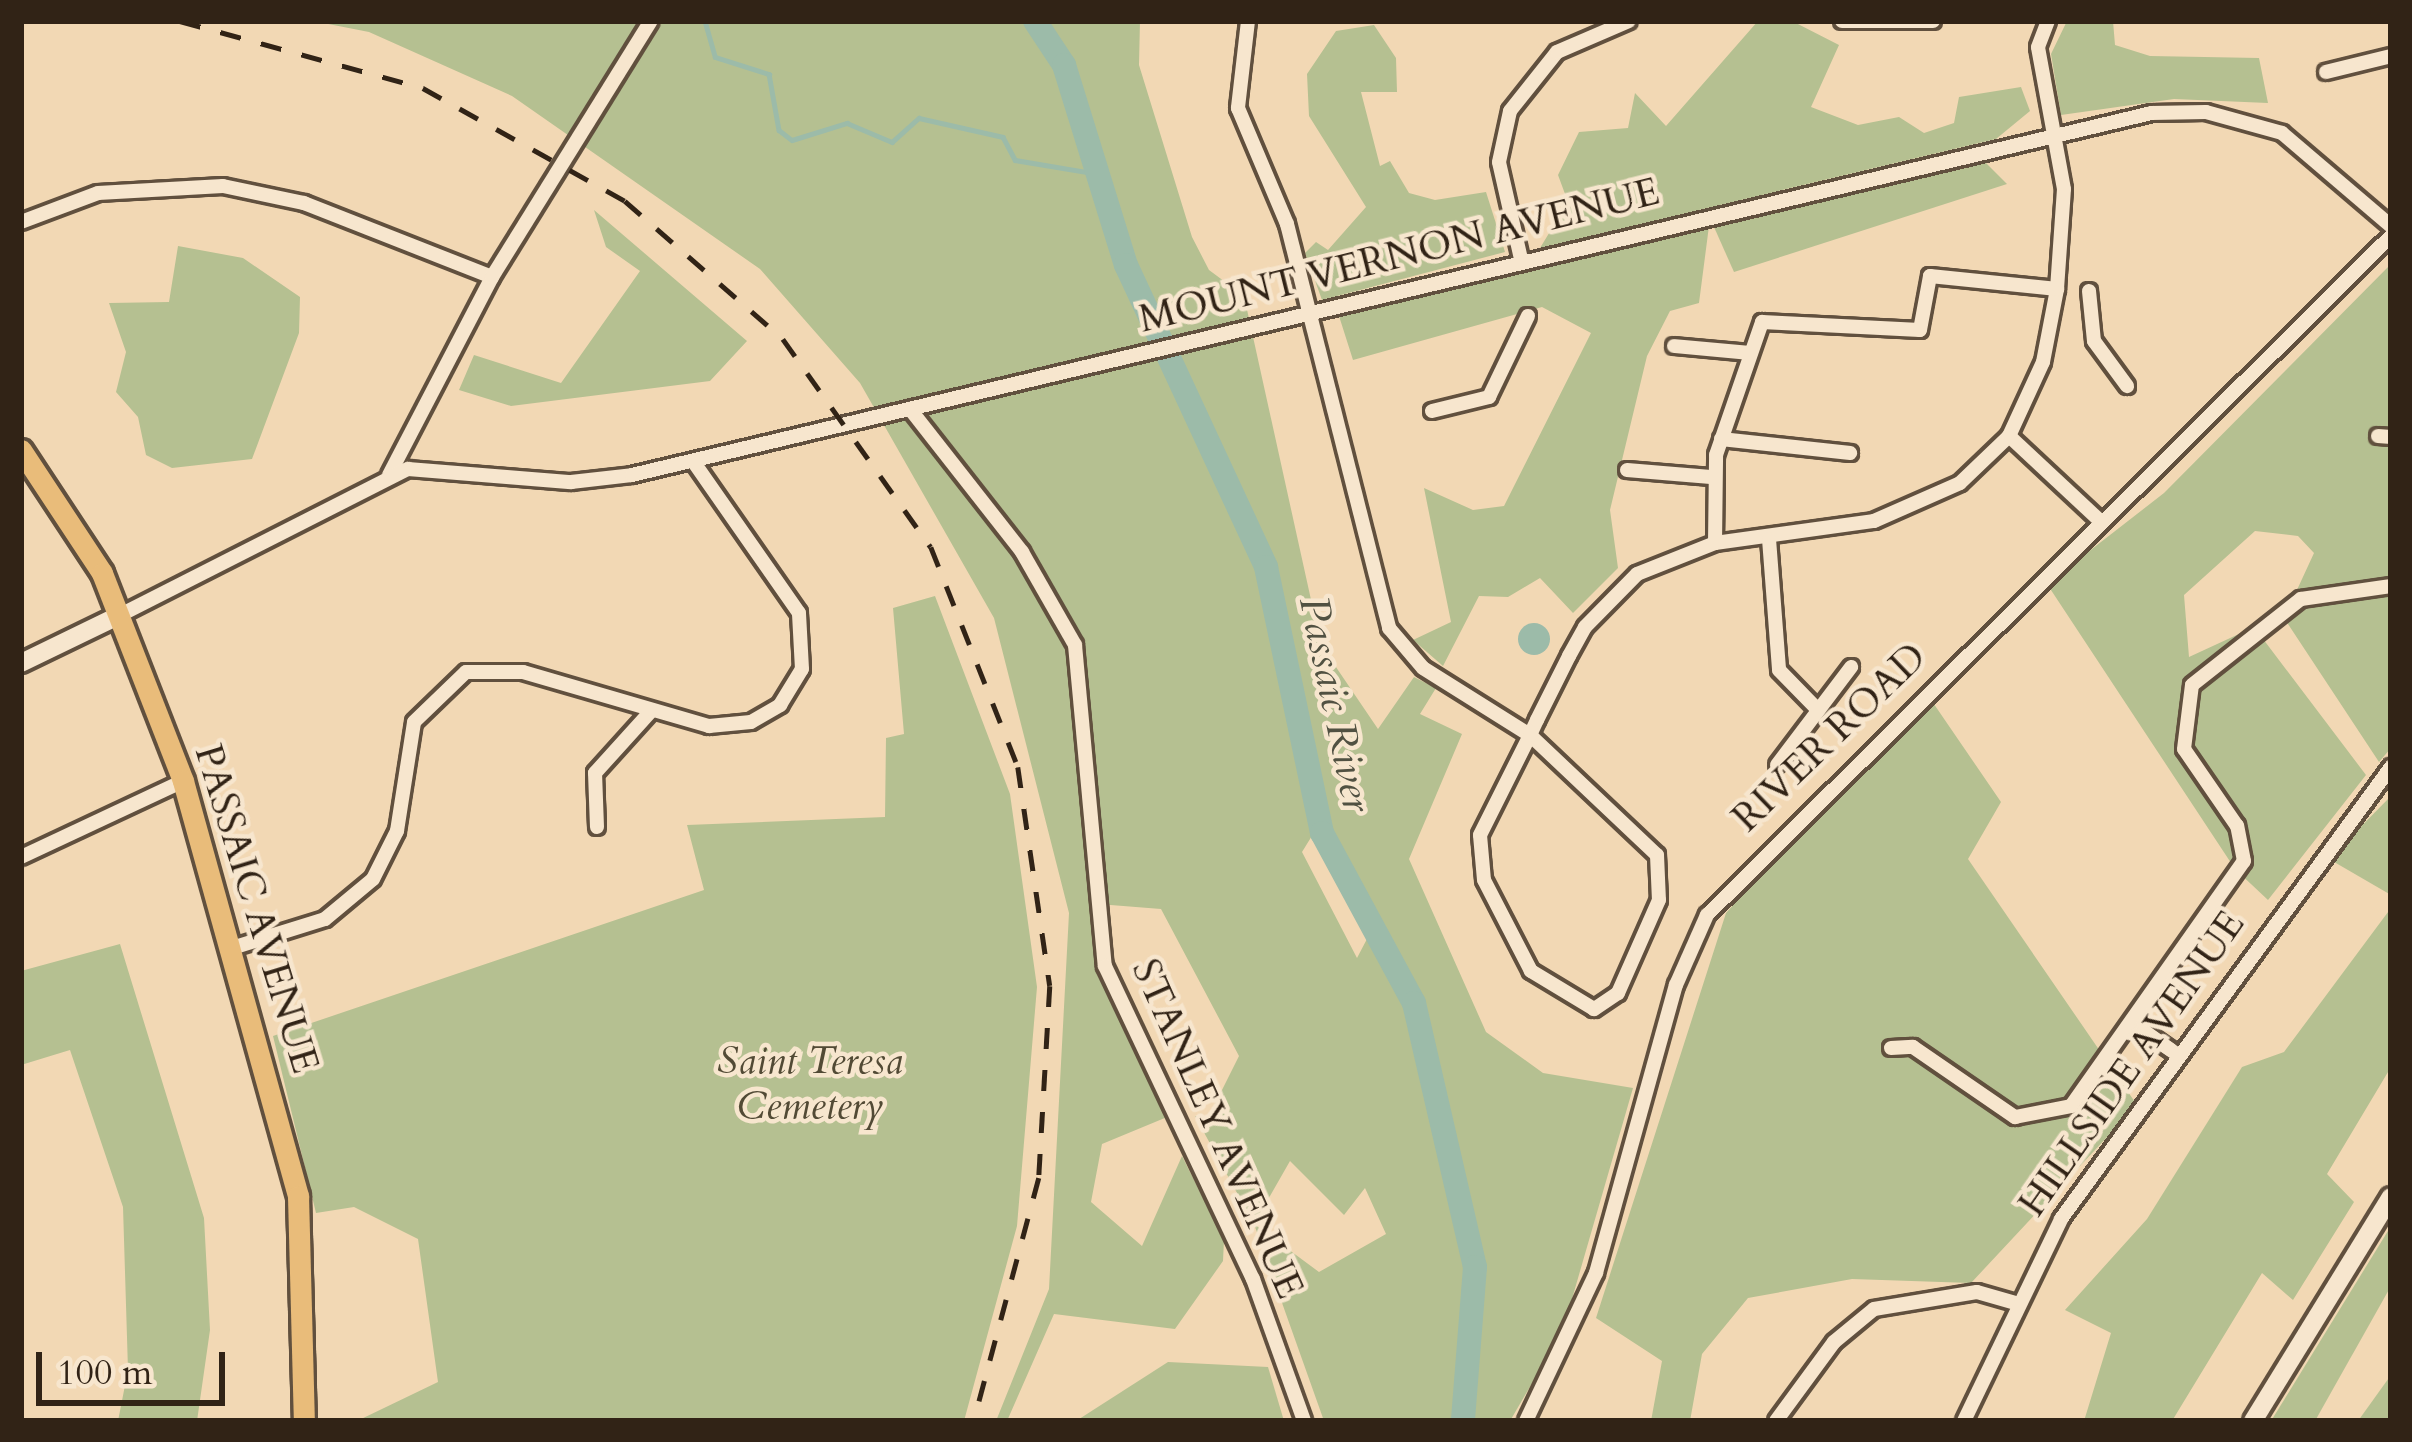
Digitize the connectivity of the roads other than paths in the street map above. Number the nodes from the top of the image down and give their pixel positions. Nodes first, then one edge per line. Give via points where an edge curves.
1 (651, 21) edge
2 (1248, 21) edge
3 (1629, 21) edge
4 (1841, 21) edge
5 (1933, 21) edge
6 (2043, 23) edge
7 (2391, 56) edge
8 (2326, 72) dead end
9 (2054, 134) junction
10 (21, 222) edge
11 (2391, 226) edge
12 (2391, 236) edge
13 (1521, 259) junction
14 (492, 277) junction
15 (2057, 289) junction
16 (2090, 291) dead end
17 (1310, 311) junction
18 (1528, 316) dead end
19 (1675, 346) dead end
20 (1749, 353) junction
21 (2127, 386) dead end
22 (910, 409) junction
23 (1432, 411) dead end
24 (2009, 436) junction
25 (1721, 439) junction
26 (21, 451) edge
27 (1850, 453) dead end
28 (693, 461) junction
29 (1627, 470) dead end
30 (389, 475) junction
31 (1712, 477) junction
32 (2099, 520) junction
33 (1769, 539) junction
34 (1715, 543) junction
35 (2391, 586) edge
36 (122, 614) junction
37 (21, 663) edge
38 (1851, 667) dead end
39 (652, 710) junction
40 (1818, 710) junction
41 (1530, 734) junction
42 (1777, 765) dead end
43 (2391, 767) edge
44 (183, 781) junction
45 (597, 826) dead end
46 (21, 857) edge
47 (232, 948) junction
48 (2137, 1026) junction
49 (1891, 1048) dead end
50 (2173, 1051) junction
51 (2391, 1197) edge
52 (2015, 1303) junction
53 (304, 1421) edge
54 (1304, 1421) edge
55 (1526, 1421) edge
56 (1776, 1421) edge
57 (1964, 1421) edge
58 (2252, 1421) edge

1 - 14 street
2 - 17 street via 1238,108
3 - 13 street via 1557,52 1510,111 1499,162
4 - 5 street
6 - 9 street via 2039,61
7 - 8 street
9 - 11 street, MOUNT VERNON AVENUE via 2165,111 2254,122 2316,153
9 - 13 street, MOUNT VERNON AVENUE
9 - 15 street via 2064,189
10 - 14 street via 98,193 223,186 304,203
12 - 32 street, RIVER ROAD
13 - 17 street, MOUNT VERNON AVENUE
14 - 30 street
15 - 20 street via 1930,276 1920,330 1775,317
15 - 24 street via 2043,362
16 - 21 street via 2094,341
17 - 22 street, MOUNT VERNON AVENUE
17 - 41 street via 1389,628 1423,668
18 - 23 street via 1490,397
19 - 20 street
20 - 25 street
22 - 28 street, MOUNT VERNON AVENUE
22 - 54 street, STANLEY AVENUE via 1022,552 1075,645 1105,966 1253,1279
24 - 32 street
24 - 33 street via 1977,471 1916,505
25 - 27 street
25 - 31 street
26 - 36 main road, PASSAIC AVENUE
28 - 30 street, MOUNT VERNON AVENUE via 571,482 430,466
28 - 39 street via 799,613 805,652 791,692 751,722
29 - 31 street
30 - 36 street
31 - 34 street
32 - 55 street, RIVER ROAD via 1707,915 1676,985 1596,1273
33 - 34 street
33 - 40 street via 1779,670
34 - 41 street via 1648,566 1607,600
35 - 48 street via 2301,599 2192,685 2184,749 2237,826 2244,861
36 - 37 main road
36 - 44 main road, PASSAIC AVENUE
38 - 40 street
39 - 45 street via 595,773
39 - 47 street via 523,672 457,676 413,722 397,831 373,879 325,919
40 - 42 street
41 - 41 street via 1478,861 1536,980 1580,1006 1605,1006 1658,900 1657,855
43 - 50 street, HILLSIDE AVENUE
44 - 46 street
44 - 47 main road, PASSAIC AVENUE
47 - 53 main road, PASSAIC AVENUE via 302,1219
48 - 49 street via 2071,1106 2032,1119 1912,1047
48 - 50 street
50 - 52 street, HILLSIDE AVENUE
51 - 58 main road
52 - 56 street via 1976,1292 1874,1309 1834,1342
52 - 57 street, HILLSIDE AVENUE

